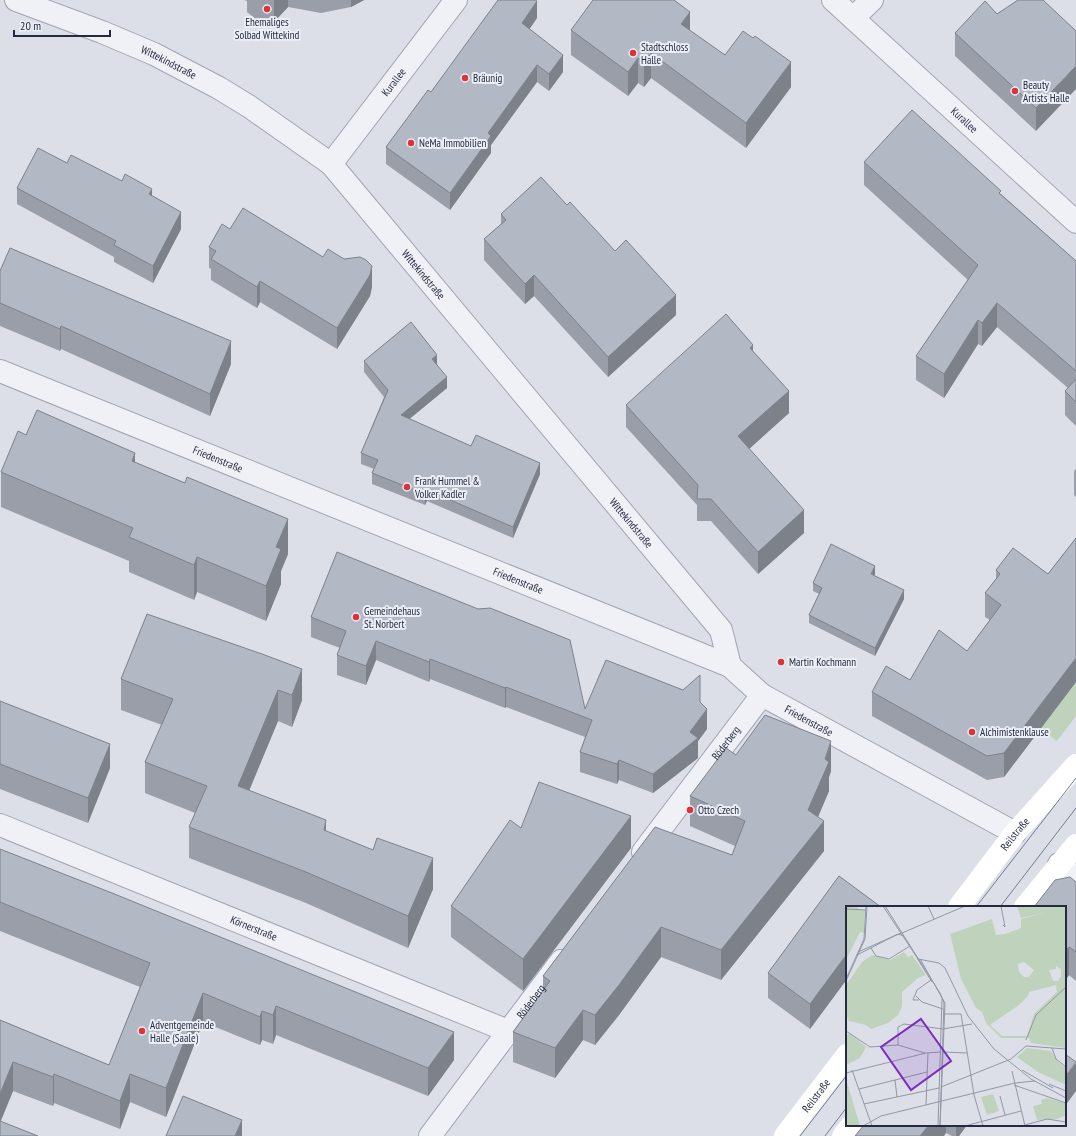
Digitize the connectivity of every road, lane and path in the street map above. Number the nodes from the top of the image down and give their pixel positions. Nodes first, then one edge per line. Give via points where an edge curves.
1 (16, 0) edge
2 (456, 0) edge
3 (833, 0) edge
4 (872, 0) edge
5 (853, 18) junction
6 (331, 164) junction
7 (1076, 222) edge
8 (0, 371) edge
9 (730, 666) junction
10 (762, 694) junction
11 (1076, 765) edge
12 (0, 825) edge
13 (1015, 833) junction
14 (1076, 845) edge
15 (1059, 864) junction
16 (632, 866) edge
17 (1076, 878) edge
18 (960, 906) edge
19 (1026, 906) edge
20 (575, 942) edge
21 (508, 1031) junction
22 (846, 1056) edge
23 (851, 1126) edge
24 (430, 1136) edge
25 (785, 1136) edge
26 (843, 1136) edge

1 - 6 street, Wittekindstraße via 154,54 250,107
2 - 6 street, Kurallee
3 - 5 street, Kurallee
4 - 5 street
5 - 7 street, Kurallee
6 - 9 street, Wittekindstraße via 720,630
8 - 9 street, Friedenstraße
9 - 10 street, Friedenstraße
10 - 13 street, Friedenstraße
10 - 16 street, Röderberg
11 - 13 street, Reilstraße
12 - 21 street, Körnerstraße
13 - 18 street, Reilstraße
14 - 15 street
15 - 17 street
15 - 19 street
20 - 21 street, Röderberg
21 - 24 street, Röderberg
22 - 25 street, Reilstraße
23 - 26 street

